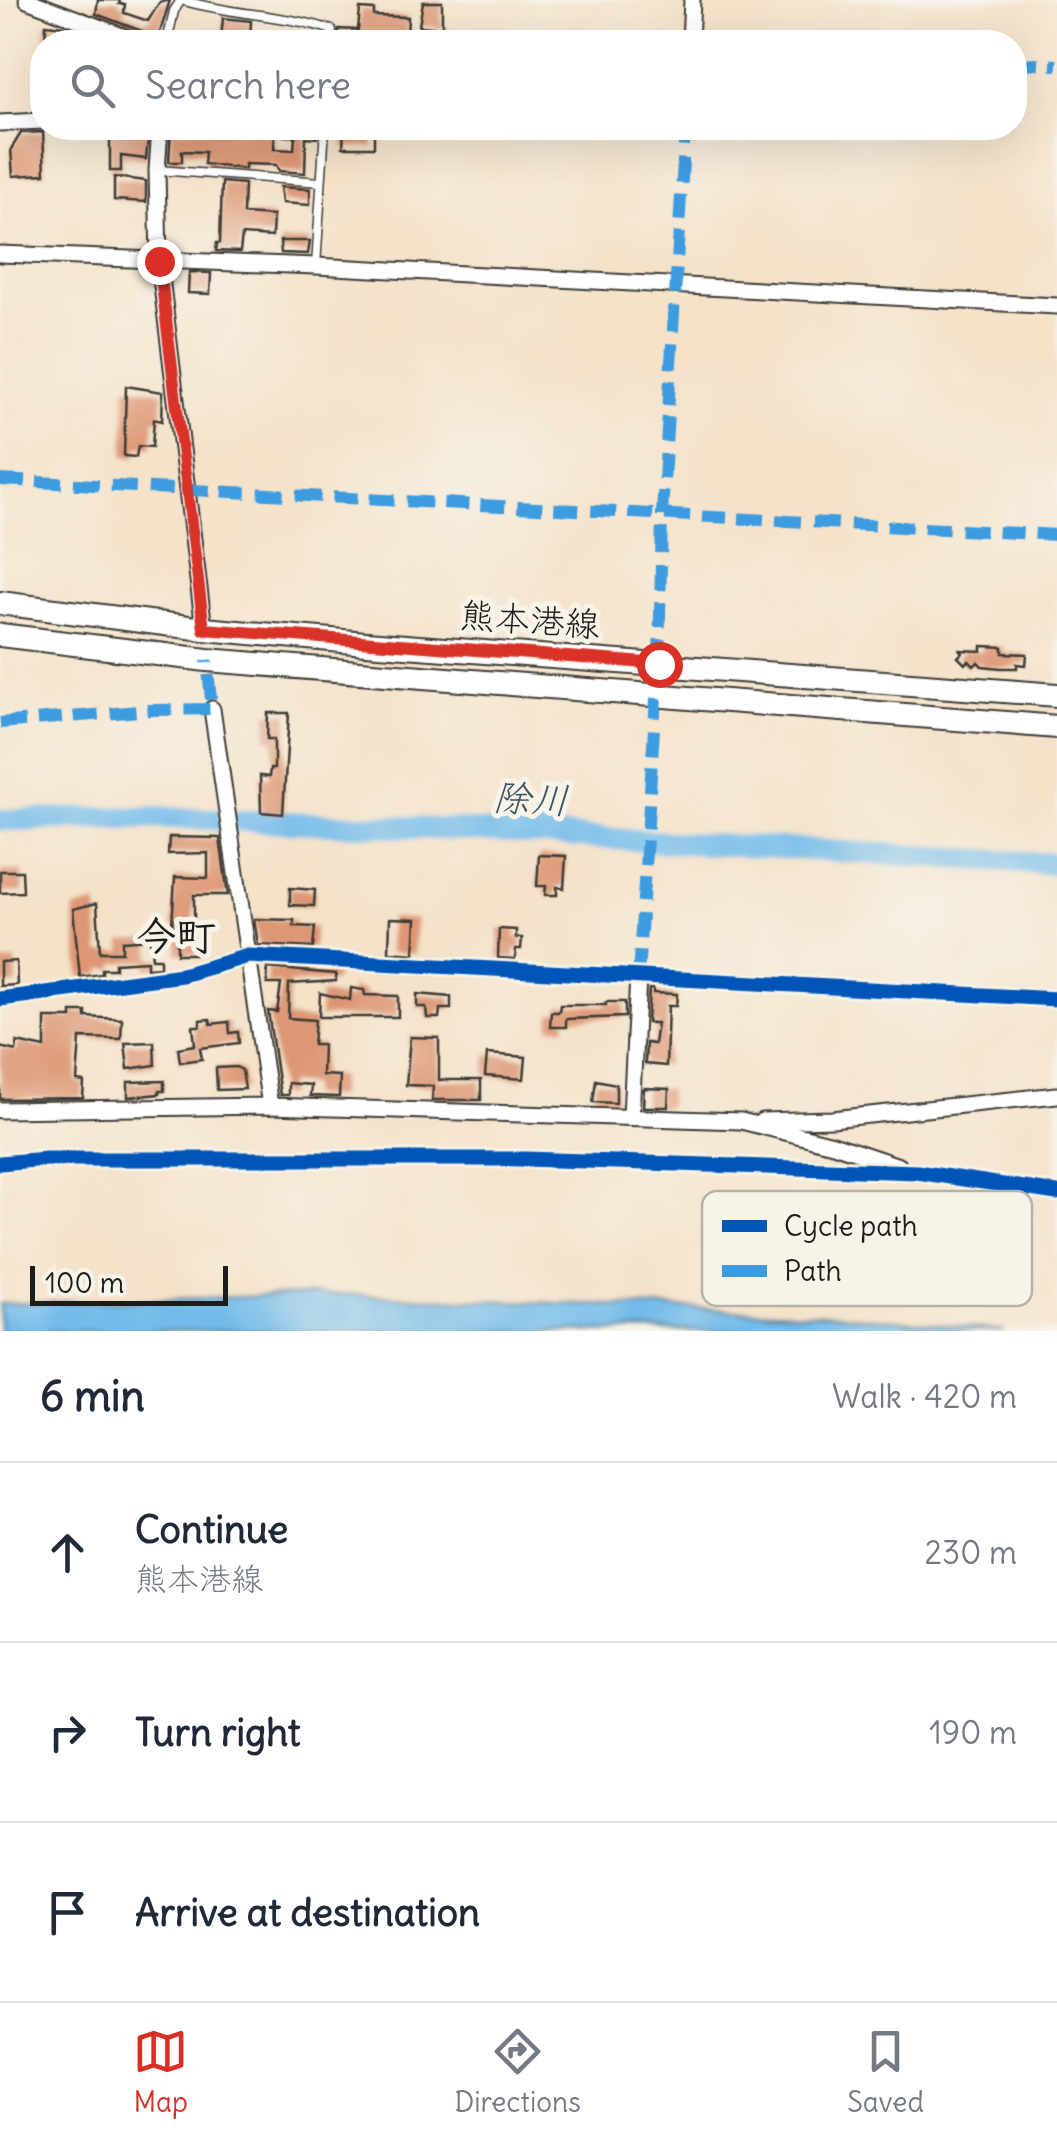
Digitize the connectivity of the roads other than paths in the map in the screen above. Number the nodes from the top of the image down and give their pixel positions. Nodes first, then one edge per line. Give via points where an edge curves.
1 (27, 0) edge
2 (181, 0) edge
3 (692, 0) edge
4 (106, 30) edge
5 (170, 30) edge
6 (332, 30) edge
7 (691, 30) edge
8 (30, 122) edge
9 (0, 123) edge
10 (159, 140) edge
11 (324, 140) edge
12 (157, 170) junction
13 (322, 182) junction
14 (0, 254) edge
15 (159, 261) junction
16 (316, 266) junction
17 (1057, 306) edge
18 (0, 603) edge
19 (204, 629) junction
20 (0, 635) edge
21 (659, 664) junction
22 (1057, 695) edge
23 (656, 698) junction
24 (212, 709) dead end
25 (1057, 727) edge
26 (248, 956) junction
27 (638, 976) junction
28 (0, 999) edge
29 (1057, 999) edge
30 (1057, 1095) edge
31 (270, 1106) junction
32 (0, 1110) edge
33 (631, 1116) junction
34 (741, 1122) junction
35 (0, 1162) edge
36 (917, 1172) junction
37 (1057, 1193) edge

1 - 4 street
2 - 5 lane
2 - 6 lane
3 - 7 street
8 - 9 street
10 - 12 street
11 - 13 lane
12 - 13 lane
12 - 15 street
13 - 16 lane
14 - 15 street
15 - 16 street
15 - 19 street
16 - 17 street
18 - 19 main road, 熊本港線
19 - 21 main road, 熊本港線
20 - 23 main road, 熊本港線 via 208,660
21 - 22 main road, 熊本港線
21 - 23 main road
23 - 25 main road, 熊本港線
24 - 26 street
26 - 27 street
26 - 28 street via 182,975
26 - 31 street
27 - 29 street
27 - 33 street
30 - 34 street
31 - 32 street
31 - 33 street
33 - 34 street
34 - 36 street
35 - 36 street via 525,1159
36 - 37 street

